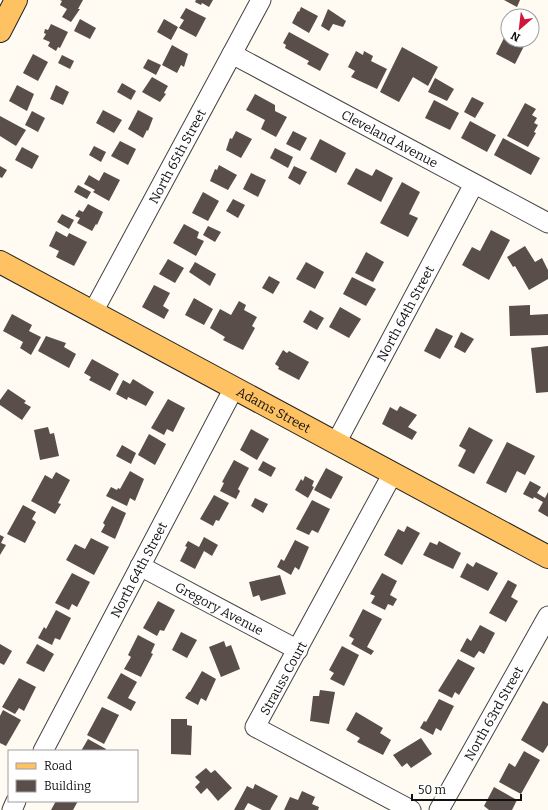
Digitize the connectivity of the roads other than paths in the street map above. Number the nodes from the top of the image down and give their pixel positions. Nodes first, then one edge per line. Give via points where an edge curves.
1 (16, 0) edge
2 (261, 0) edge
3 (0, 31) edge
4 (232, 54) junction
5 (474, 184) junction
6 (548, 223) edge
7 (0, 262) edge
8 (93, 312) junction
9 (234, 388) junction
10 (336, 443) junction
11 (393, 473) junction
12 (548, 557) edge
13 (140, 566) junction
14 (548, 616) edge
15 (298, 650) junction
16 (44, 750) edge
17 (411, 810) edge
18 (439, 810) edge

1 - 3 main road
2 - 4 street, North 65th Street
4 - 5 street, Cleveland Avenue
4 - 8 street, North 65th Street
5 - 6 street, Cleveland Avenue
5 - 10 street, North 64th Street
7 - 8 main road, Adams Street
8 - 9 main road, Adams Street
9 - 10 main road, Adams Street
9 - 13 street, North 64th Street
10 - 11 main road, Adams Street
11 - 12 main road, Adams Street
11 - 15 street, Strauss Court
13 - 15 street, Gregory Avenue
13 - 16 street, North 64th Street
14 - 18 street, North 63rd Street
15 - 17 street, Strauss Court via 256,727

